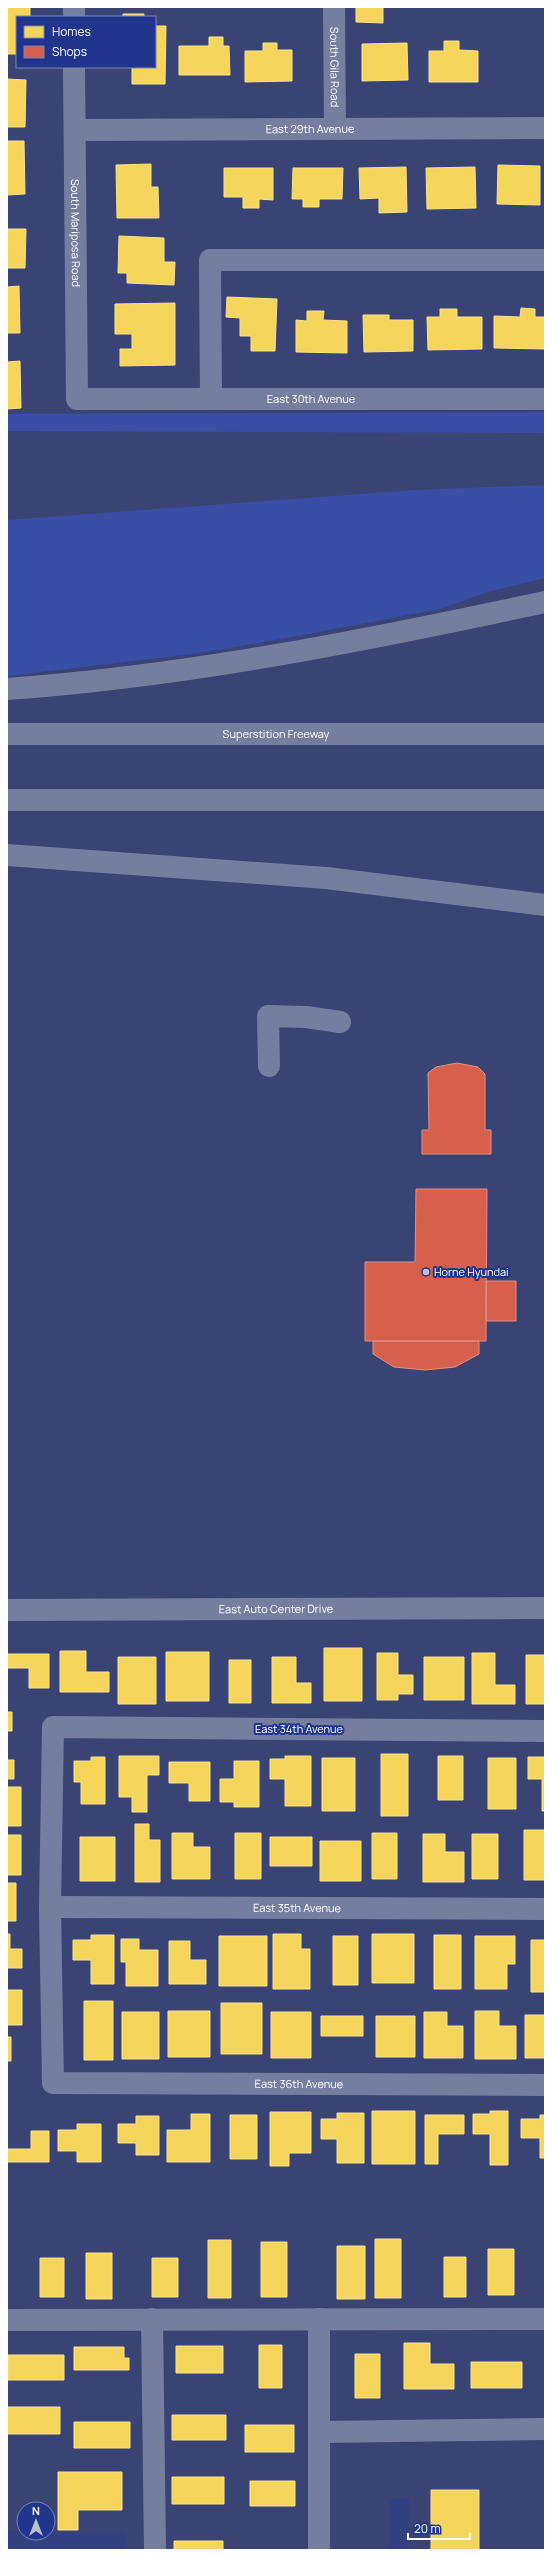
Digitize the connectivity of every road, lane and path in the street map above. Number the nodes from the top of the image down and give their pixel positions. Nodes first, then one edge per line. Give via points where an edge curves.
1 (334, 7) edge
2 (74, 68) edge
3 (335, 128) junction
4 (545, 128) edge
5 (75, 130) junction
6 (545, 260) edge
7 (211, 399) junction
8 (545, 399) edge
9 (77, 400) joint
10 (545, 602) edge
11 (7, 689) edge
12 (7, 734) edge
13 (545, 734) edge
14 (7, 800) edge
15 (545, 800) edge
16 (7, 855) edge
17 (545, 905) edge
18 (340, 1022) dead end
19 (269, 1066) dead end
20 (545, 1608) edge
21 (7, 1610) edge
22 (545, 1731) edge
23 (50, 1907) junction
24 (545, 1909) edge
25 (545, 2086) edge
26 (152, 2319) junction
27 (319, 2319) junction
28 (545, 2319) edge
29 (7, 2320) edge
30 (545, 2429) edge
31 (319, 2432) junction
32 (154, 2550) edge
33 (319, 2550) edge

1 - 3 street, South Gila Road
2 - 5 street, South Mariposa Road
3 - 4 street, East 29th Avenue
3 - 5 street, East 29th Avenue
5 - 9 street, South Mariposa Road
6 - 7 street via 210,260
7 - 8 street, East 30th Avenue
7 - 9 street, East 30th Avenue
10 - 11 highway via 341,644 212,666
12 - 13 highway, Superstition Freeway
14 - 15 highway
16 - 17 highway via 326,878
18 - 19 street via 306,1016 268,1016
20 - 21 street, East Auto Center Drive
22 - 23 street, East 34th Avenue via 53,1727
23 - 24 street, East 35th Avenue
23 - 25 street, East 36th Avenue via 53,2083
26 - 27 street
26 - 29 street
26 - 32 street
27 - 28 street
27 - 31 street
30 - 31 street
31 - 33 street

